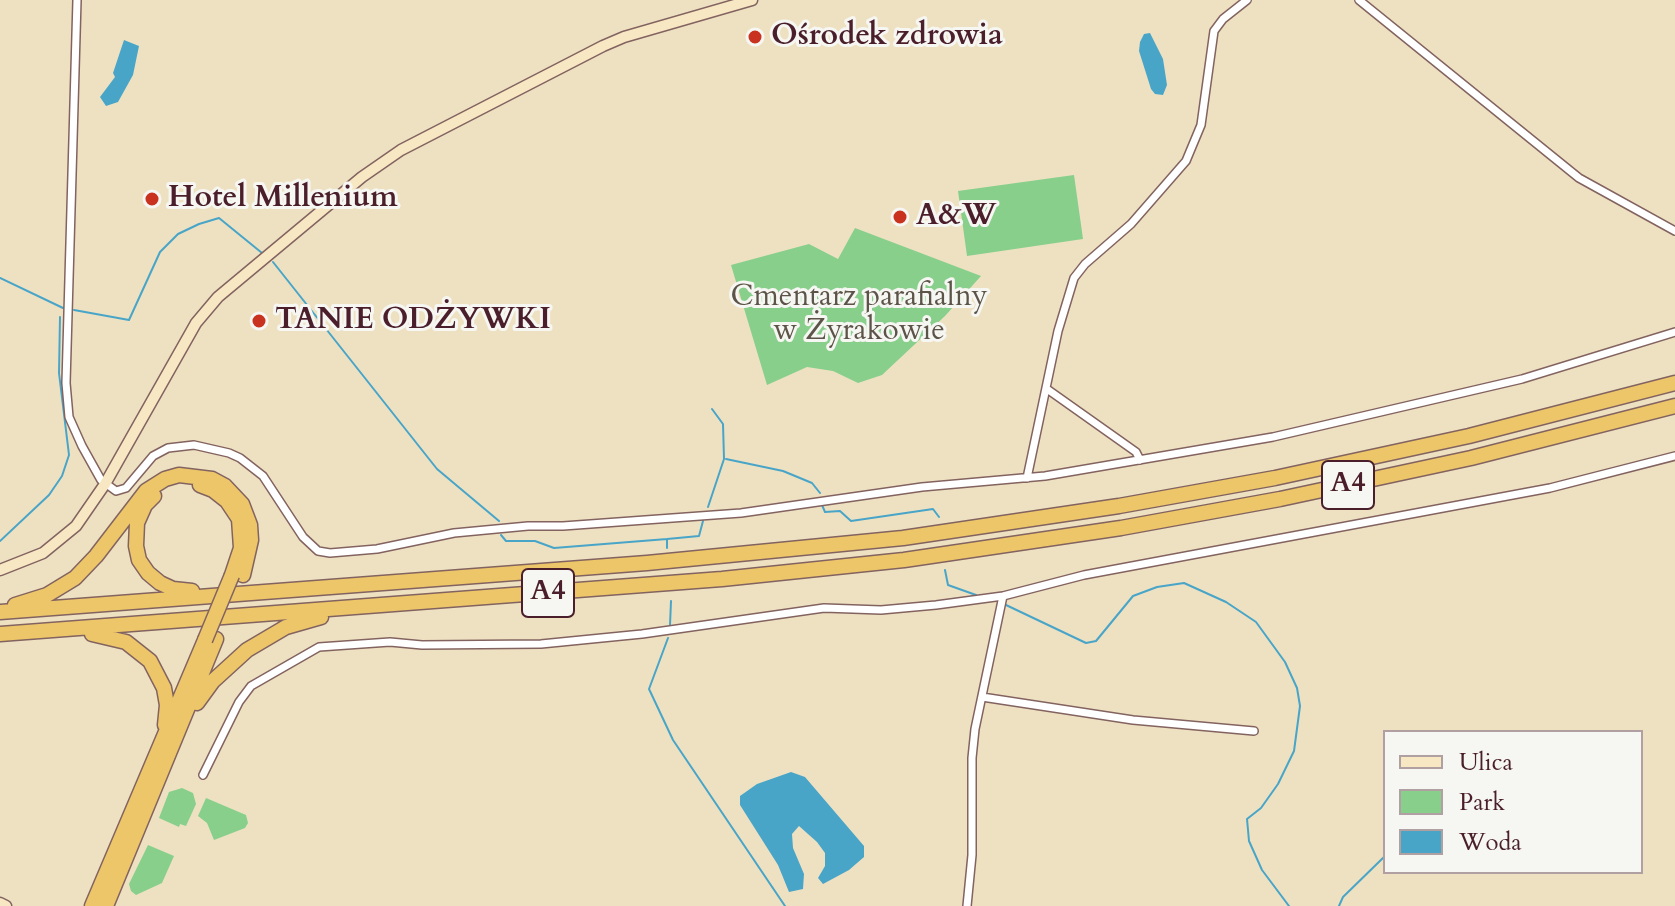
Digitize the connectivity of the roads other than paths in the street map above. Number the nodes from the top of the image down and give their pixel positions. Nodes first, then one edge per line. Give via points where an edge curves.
1 (77, 0) edge
2 (752, 0) edge
3 (1247, 0) edge
4 (1359, 0) edge
5 (1675, 231) edge
6 (1675, 332) edge
7 (1675, 383) edge
8 (1047, 389) junction
9 (1675, 406) edge
10 (1675, 456) edge
11 (1140, 460) junction
12 (1027, 478) junction
13 (105, 484) junction
14 (0, 570) edge
15 (237, 575) junction
16 (243, 594) junction
17 (1003, 596) junction
18 (374, 606) junction
19 (0, 610) edge
20 (47, 631) junction
21 (0, 634) edge
22 (211, 639) junction
23 (982, 697) junction
24 (180, 731) junction
25 (1254, 731) dead end
26 (157, 754) junction
27 (203, 775) dead end
28 (92, 906) edge
29 (106, 906) edge
30 (967, 906) edge

1 - 13 street via 66,404 82,446
2 - 13 street via 603,46 401,150 362,177 218,297 196,323
3 - 8 street via 1214,31 1201,125 1186,161 1074,278
4 - 5 street via 1579,178
6 - 11 street via 1522,379 1273,437
7 - 16 highway, A4 via 1373,458 1171,497 903,538
8 - 11 street
8 - 12 street
9 - 18 highway, A4 via 1471,458 1176,519 904,560
10 - 17 street via 1550,488 1084,575
11 - 12 street
12 - 13 street via 741,513 454,533 330,553 318,551 303,537 263,476 240,458 216,449 168,448 153,456 126,488 116,491
13 - 14 street via 62,540
15 - 16 highway via 242,533 227,501 207,487 186,484 149,501 135,539 139,560 154,579 184,591
15 - 19 highway via 251,540 242,504 212,479 179,475 146,491 75,578 47,595
15 - 22 highway
16 - 19 highway, A4
17 - 23 street
17 - 27 street via 881,610 824,608 541,644 390,642 319,647 262,678 243,695
18 - 20 highway, A4
18 - 24 highway via 301,622 260,641 213,681
20 - 21 highway, A4
20 - 26 highway via 118,638 145,655 158,672 166,698
22 - 24 highway
22 - 26 highway
23 - 25 street via 1133,720
23 - 30 street via 972,758
24 - 29 highway
26 - 28 highway

